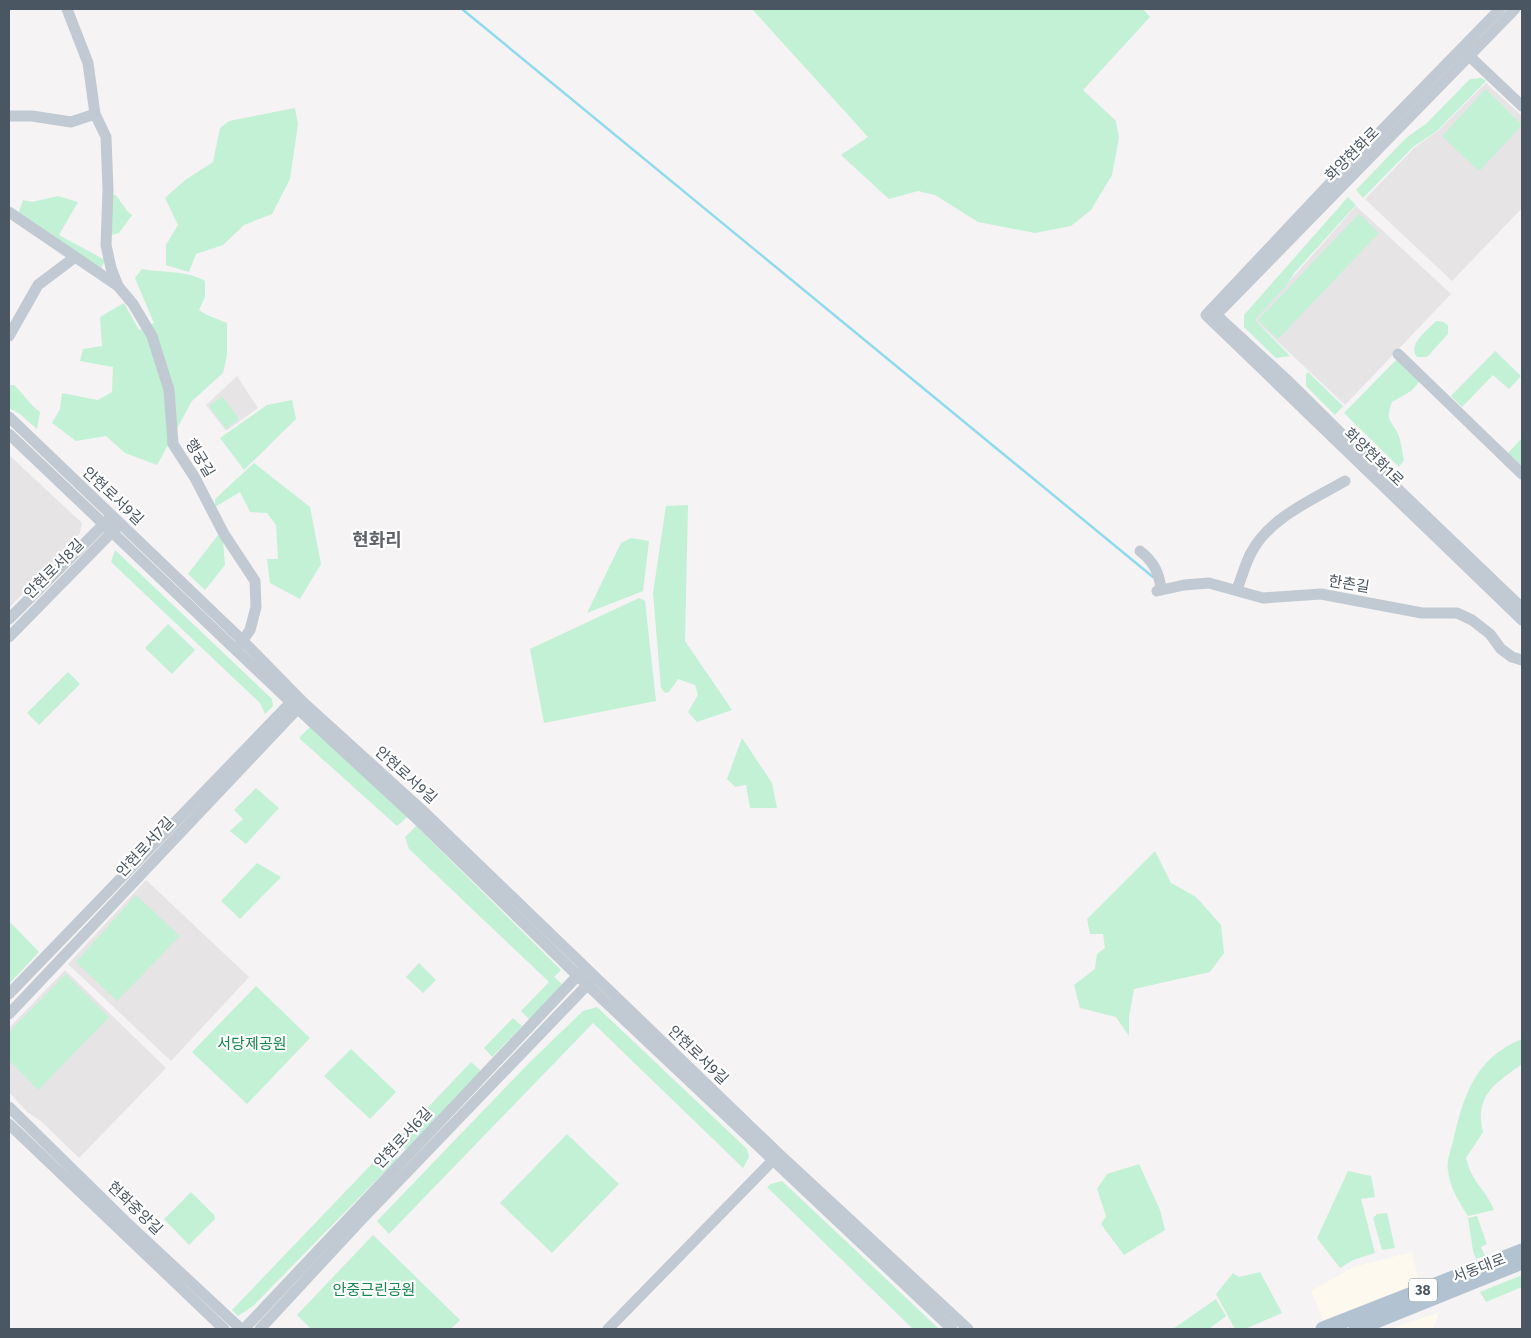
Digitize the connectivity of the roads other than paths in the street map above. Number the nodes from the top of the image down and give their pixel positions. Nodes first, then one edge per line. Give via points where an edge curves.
1 (67, 9) edge
2 (1500, 9) edge
3 (1515, 9) edge
4 (1468, 50) junction
5 (1522, 97) edge
6 (1522, 106) edge
7 (96, 114) junction
8 (9, 116) edge
9 (9, 212) edge
10 (75, 257) junction
11 (118, 286) junction
12 (1211, 315) junction
13 (9, 336) edge
14 (1398, 354) dead end
15 (10, 419) edge
16 (9, 434) edge
17 (1522, 474) edge
18 (1345, 481) dead end
19 (112, 523) junction
20 (1140, 551) dead end
21 (1237, 589) junction
22 (1522, 608) edge
23 (9, 619) edge
24 (1522, 620) edge
25 (9, 637) edge
26 (240, 645) junction
27 (1522, 660) edge
28 (297, 703) junction
29 (582, 972) junction
30 (591, 981) junction
31 (9, 994) edge
32 (9, 1014) edge
33 (9, 1107) edge
34 (9, 1124) edge
35 (776, 1157) junction
36 (1522, 1250) edge
37 (1522, 1262) edge
38 (224, 1329) edge
39 (243, 1329) edge
40 (260, 1329) edge
41 (608, 1329) edge
42 (952, 1329) edge
43 (968, 1329) edge
44 (1323, 1329) edge
45 (1356, 1329) edge

1 - 7 street, 행궁길 via 88,63
2 - 4 street
3 - 4 street, 화양현화로
4 - 5 street
4 - 6 street
4 - 12 street, 화양현화로
7 - 8 street via 71,122
7 - 11 street, 행궁길 via 106,137 106,245
9 - 10 street, 행궁길
10 - 11 street, 행궁길
10 - 13 street via 38,285
11 - 26 street, 행궁길 via 152,336 169,390 173,444 255,581 256,607 250,630
12 - 22 street, 화양현화1로 via 1286,379
12 - 24 street, 화양현화1로
14 - 17 street
15 - 19 street, 안현로서9길
16 - 19 street
18 - 21 street via 1286,515 1263,535 1251,552
19 - 23 street, 안현로서8길
19 - 25 street, 안현로서8길
19 - 26 street, 안현로서9길
20 - 21 street, 한촌길 via 1157,570 1159,590 1209,583
21 - 27 street, 한촌길 via 1263,598 1320,594 1422,613 1457,613 1490,634 1512,657
26 - 28 street, 안현로서9길
28 - 29 street, 안현로서9길 via 423,811
28 - 31 street, 안현로서7길
28 - 32 street, 안현로서7길
29 - 30 street, 안현로서9길
29 - 39 street, 안현로서6길
30 - 35 street, 안현로서9길
30 - 40 street, 안현로서6길
33 - 39 street, 현화중앙길 via 125,1221
34 - 38 street
35 - 41 street
35 - 42 street
35 - 43 street, 안현로서9길
36 - 44 main road, 서동대로 / 38
37 - 45 main road, 서동대로 / 38

